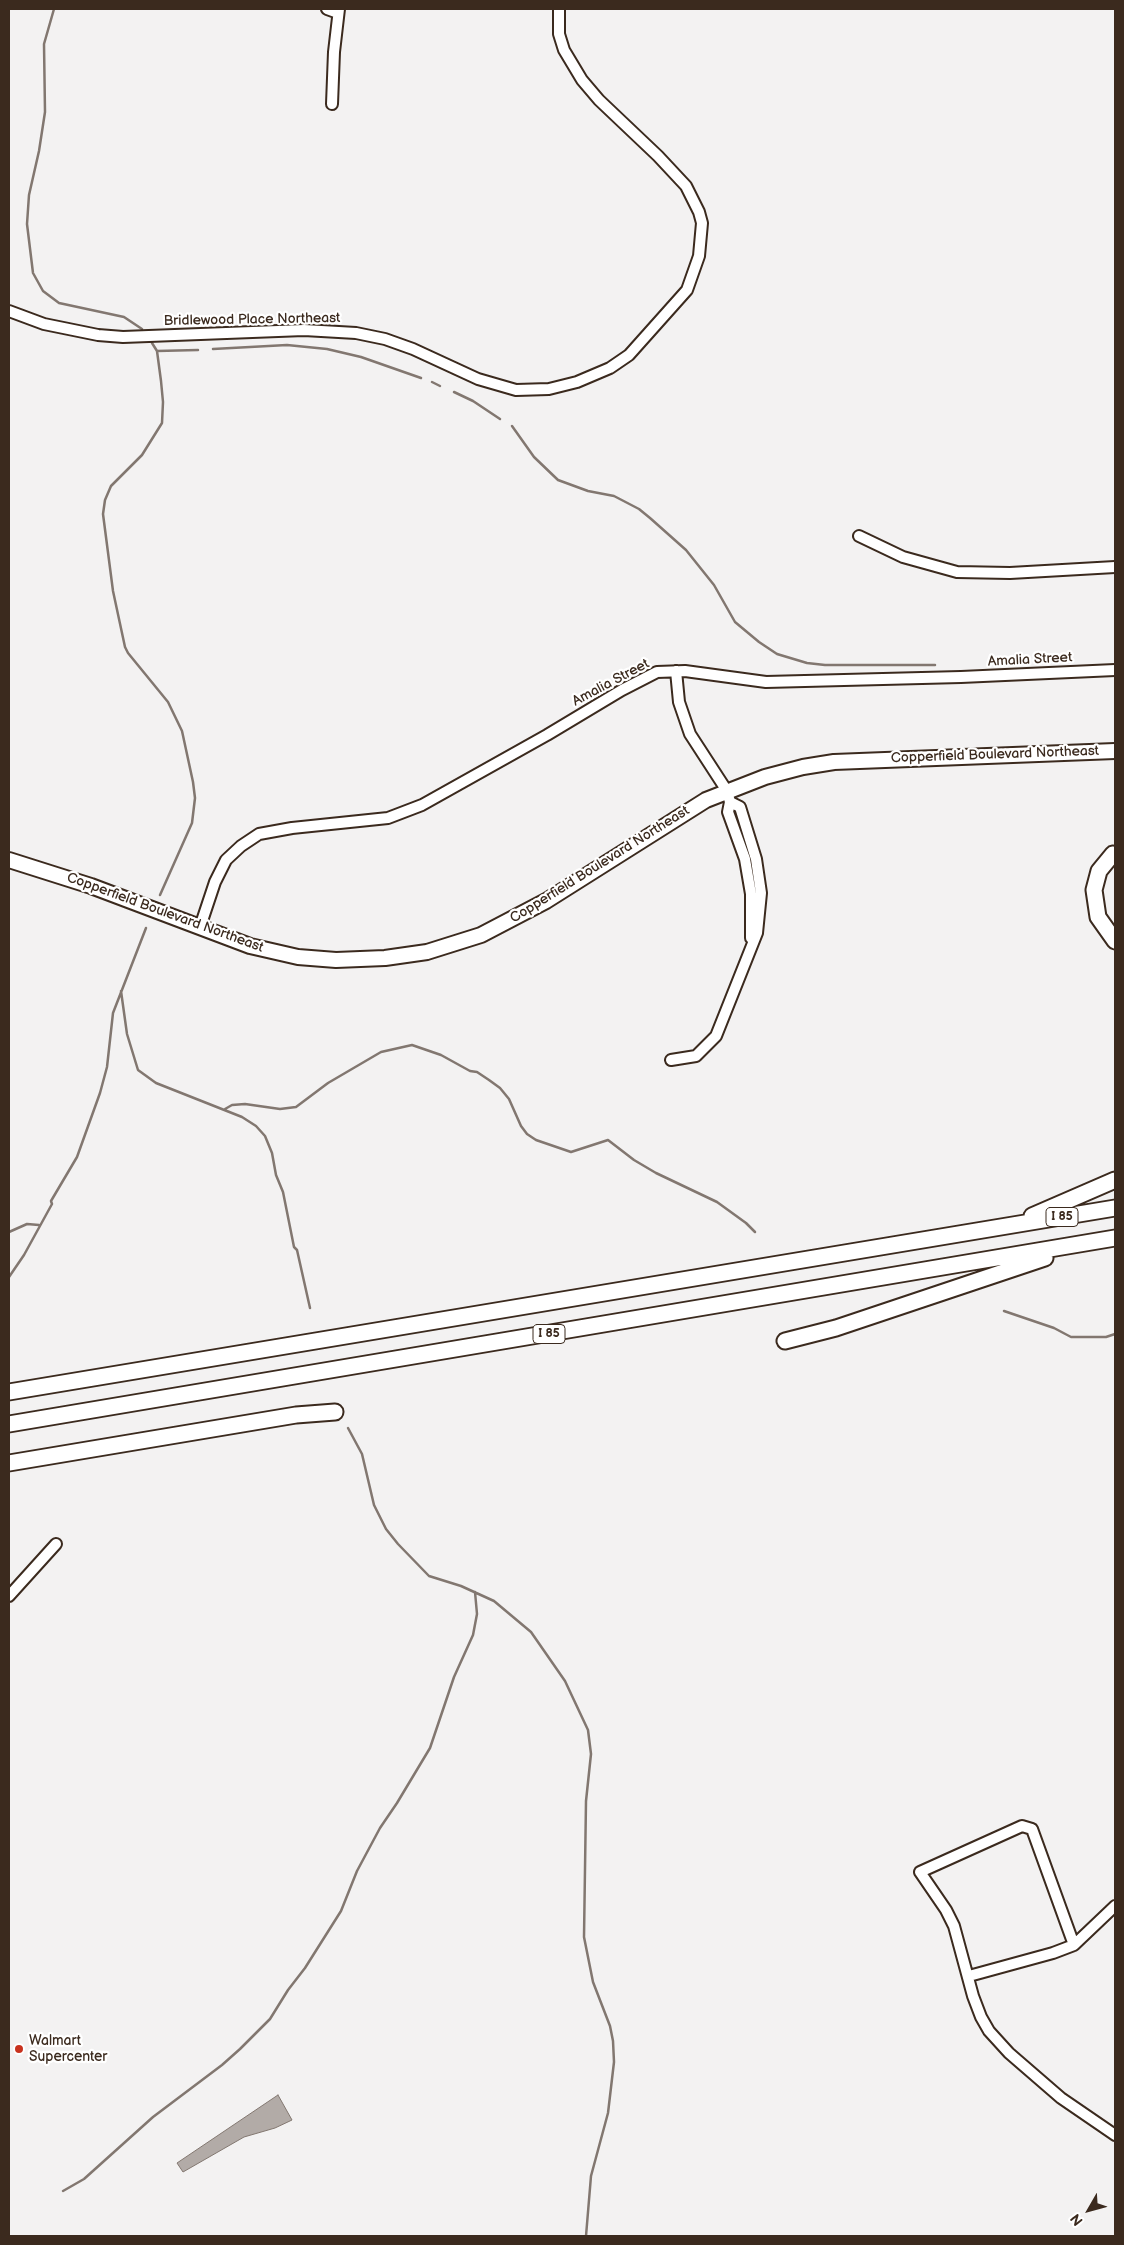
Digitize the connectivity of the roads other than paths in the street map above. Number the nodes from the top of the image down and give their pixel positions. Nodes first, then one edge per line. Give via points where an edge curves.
1 (327, 9) edge
2 (559, 9) edge
3 (338, 11) edge
4 (332, 104) dead end
5 (9, 311) edge
6 (859, 536) dead end
7 (1115, 567) edge
8 (1115, 670) edge
9 (676, 671) junction
10 (1115, 751) edge
11 (729, 796) junction
12 (1113, 854) dead end
13 (9, 860) edge
14 (200, 928) junction
15 (1115, 941) edge
16 (671, 1060) dead end
17 (1115, 1180) edge
18 (1115, 1208) edge
19 (1008, 1226) junction
20 (1115, 1238) edge
21 (1089, 1243) junction
22 (785, 1341) dead end
23 (9, 1392) edge
24 (336, 1412) dead end
25 (9, 1424) edge
26 (9, 1462) edge
27 (56, 1544) dead end
28 (9, 1596) edge
29 (1115, 1906) edge
30 (1074, 1945) junction
31 (969, 1976) junction
32 (1115, 2135) edge

1 - 3 street
2 - 5 street, Bridlewood Place Northeast via 564,50 582,80 598,100 686,186 702,223 699,256 687,290 629,355 610,368 549,389 516,390 478,379 395,342 356,333 295,330 123,337 44,324
3 - 4 street
6 - 7 street via 903,557 956,572 1010,573
8 - 9 street, Amalia Street via 766,682
9 - 11 street via 679,702 690,734
9 - 14 street, Amalia Street via 657,672 622,690 422,805 388,818 259,834 226,860
10 - 11 main road, Copperfield Boulevard Northeast via 834,762 774,774
11 - 14 main road, Copperfield Boulevard Northeast via 706,800 520,917 481,935 428,952 336,960 250,946
11 - 16 street via 740,807 756,859 761,893 757,933 716,1036 696,1056
12 - 15 highway via 1099,871 1095,901 1098,918
13 - 14 main road, Copperfield Boulevard Northeast via 63,876
17 - 19 highway
18 - 19 highway, I 85
19 - 23 highway, I 85
20 - 21 highway, I 85
21 - 22 highway via 836,1328
21 - 25 highway, I 85
24 - 26 highway via 296,1415
27 - 28 street
29 - 30 street
30 - 31 street
30 - 31 street via 1032,1829 1022,1826 920,1872 954,1926
31 - 32 street via 981,2017 1004,2048 1061,2098

